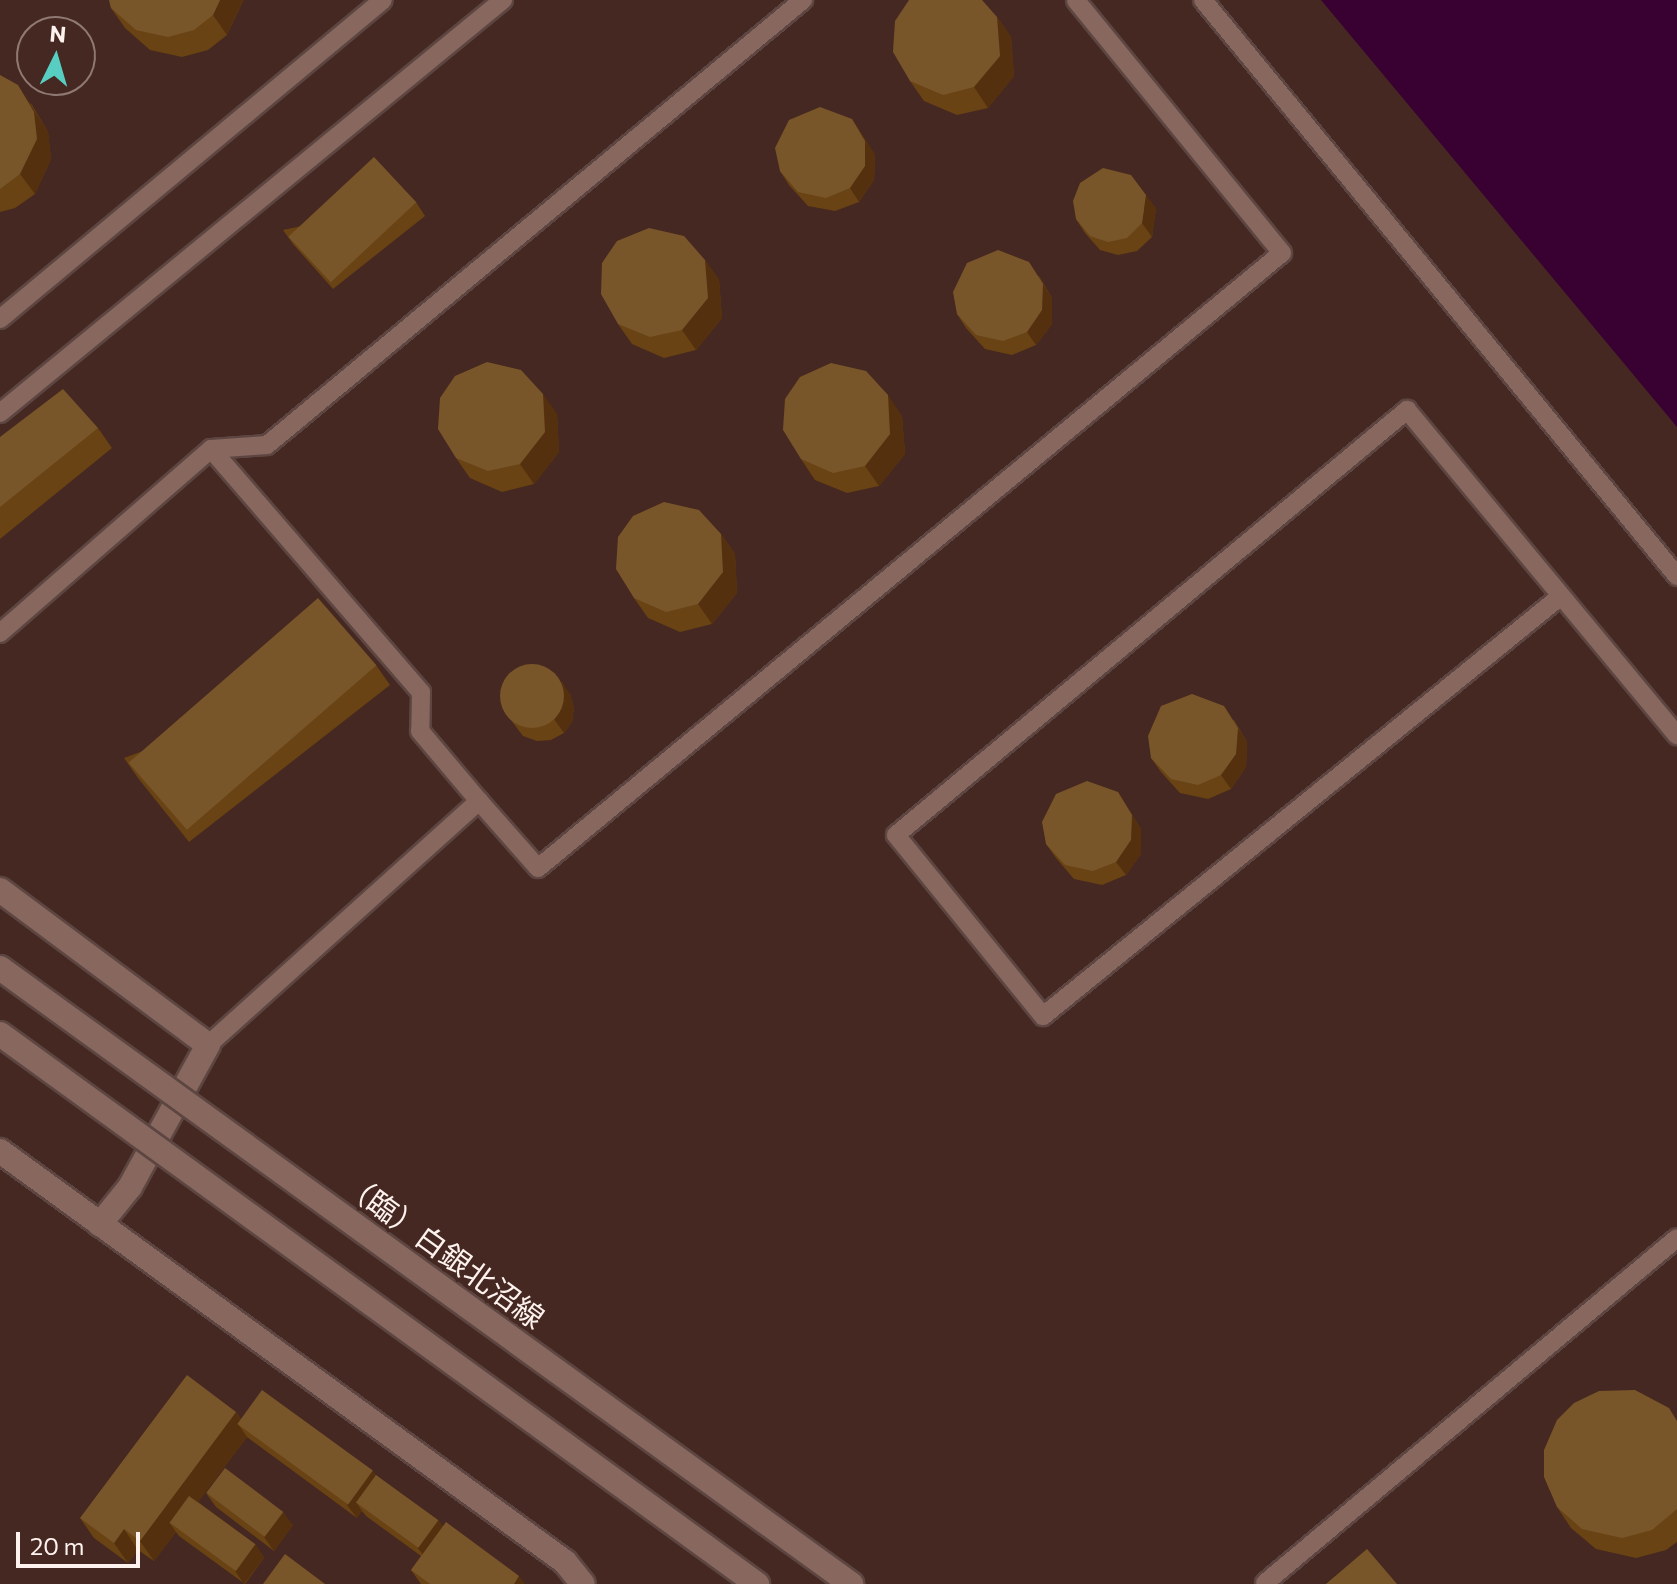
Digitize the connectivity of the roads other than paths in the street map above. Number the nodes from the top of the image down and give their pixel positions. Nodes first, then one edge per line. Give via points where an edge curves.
1 (383, 0) edge
2 (503, 0) edge
3 (803, 0) edge
4 (1076, 0) edge
5 (1203, 0) edge
6 (0, 319) edge
7 (0, 413) edge
8 (211, 449) junction
9 (1677, 576) edge
10 (1561, 596) junction
11 (0, 633) edge
12 (1677, 735) edge
13 (479, 801) junction
14 (0, 890) edge
15 (0, 968) edge
16 (0, 1034) edge
17 (208, 1045) junction
18 (0, 1151) edge
19 (100, 1224) junction
20 (1677, 1238) edge
21 (1265, 1583) edge
22 (583, 1584) edge
23 (757, 1584) edge
24 (851, 1584) edge

1 - 6 lane
2 - 7 lane
3 - 8 lane via 267,445
4 - 13 lane via 1282,253 538,868
5 - 9 lane
8 - 11 lane
8 - 13 lane via 421,692 420,731
10 - 10 lane via 1407,410 896,835 1043,1016
10 - 12 lane
13 - 17 lane
14 - 17 street
15 - 24 street, （臨）白銀北沼線, bridge
16 - 23 street, bridge
17 - 19 street via 130,1187
18 - 19 street
19 - 22 street via 565,1562
20 - 21 lane

